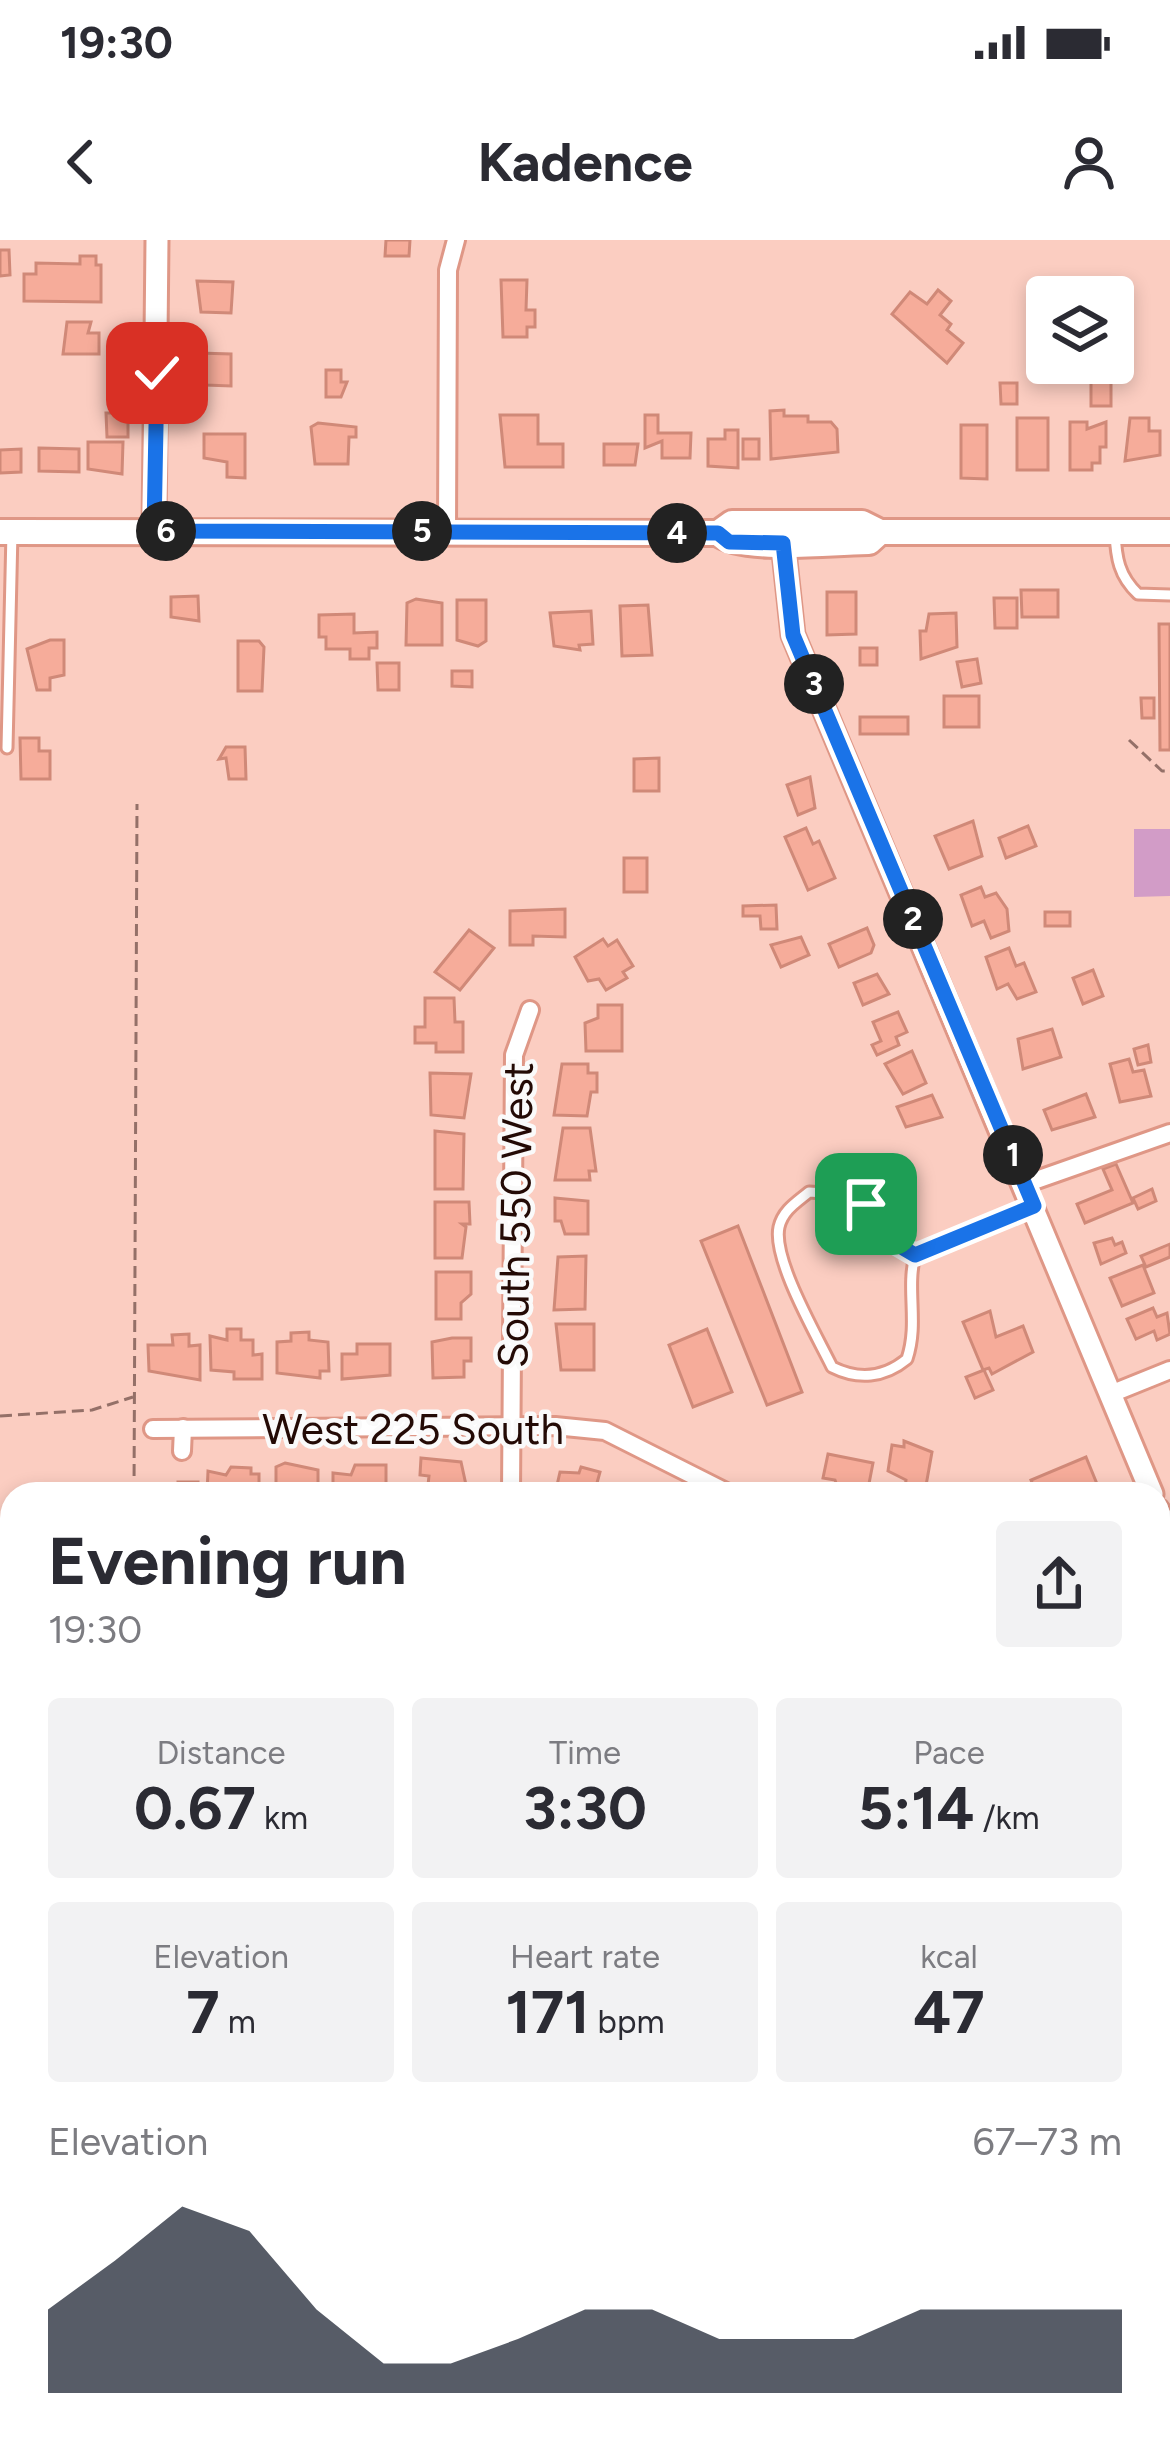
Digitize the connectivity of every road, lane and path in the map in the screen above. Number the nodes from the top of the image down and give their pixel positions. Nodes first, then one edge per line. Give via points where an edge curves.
1 (157, 240) edge
2 (456, 240) edge
3 (154, 531) junction
4 (447, 531) junction
5 (721, 531) junction
6 (877, 531) junction
7 (6, 532) edge
8 (1115, 532) junction
9 (1170, 532) edge
10 (783, 543) junction
11 (1170, 596) edge
12 (1129, 740) dead end
13 (7, 748) dead end
14 (1170, 771) edge
15 (137, 804) dead end
16 (530, 1010) dead end
17 (1170, 1133) edge
18 (1025, 1184) junction
19 (1034, 1206) junction
20 (915, 1255) junction
21 (1170, 1370) edge
22 (1113, 1393) junction
23 (135, 1397) junction
24 (0, 1416) edge
25 (512, 1426) junction
26 (183, 1428) junction
27 (153, 1429) dead end
28 (182, 1451) dead end
29 (134, 1482) edge
30 (511, 1482) edge
31 (706, 1482) edge
32 (1147, 1482) edge

1 - 3 street
2 - 4 street via 448,270
3 - 4 main road
3 - 7 main road
4 - 5 main road
5 - 6 main road via 732,523 862,523
5 - 10 main road via 775,535
6 - 8 main road
6 - 10 main road via 868,542
7 - 13 lane
8 - 9 main road
8 - 11 lane via 1125,582 1138,594
10 - 18 street via 793,635
12 - 14 path
15 - 23 path
16 - 25 street, South 550 West via 514,1054
17 - 18 street
18 - 19 street
19 - 20 lane
19 - 22 street
20 - 20 lane via 915,1334 907,1359 873,1376 832,1367 779,1251 788,1208 809,1192 847,1194
21 - 22 street
22 - 32 street
23 - 24 path via 92,1410
23 - 29 path
25 - 26 street, West 225 South
25 - 30 street, South 550 West
25 - 31 street, West 225 South via 605,1431
26 - 27 street, West 225 South
26 - 28 street

